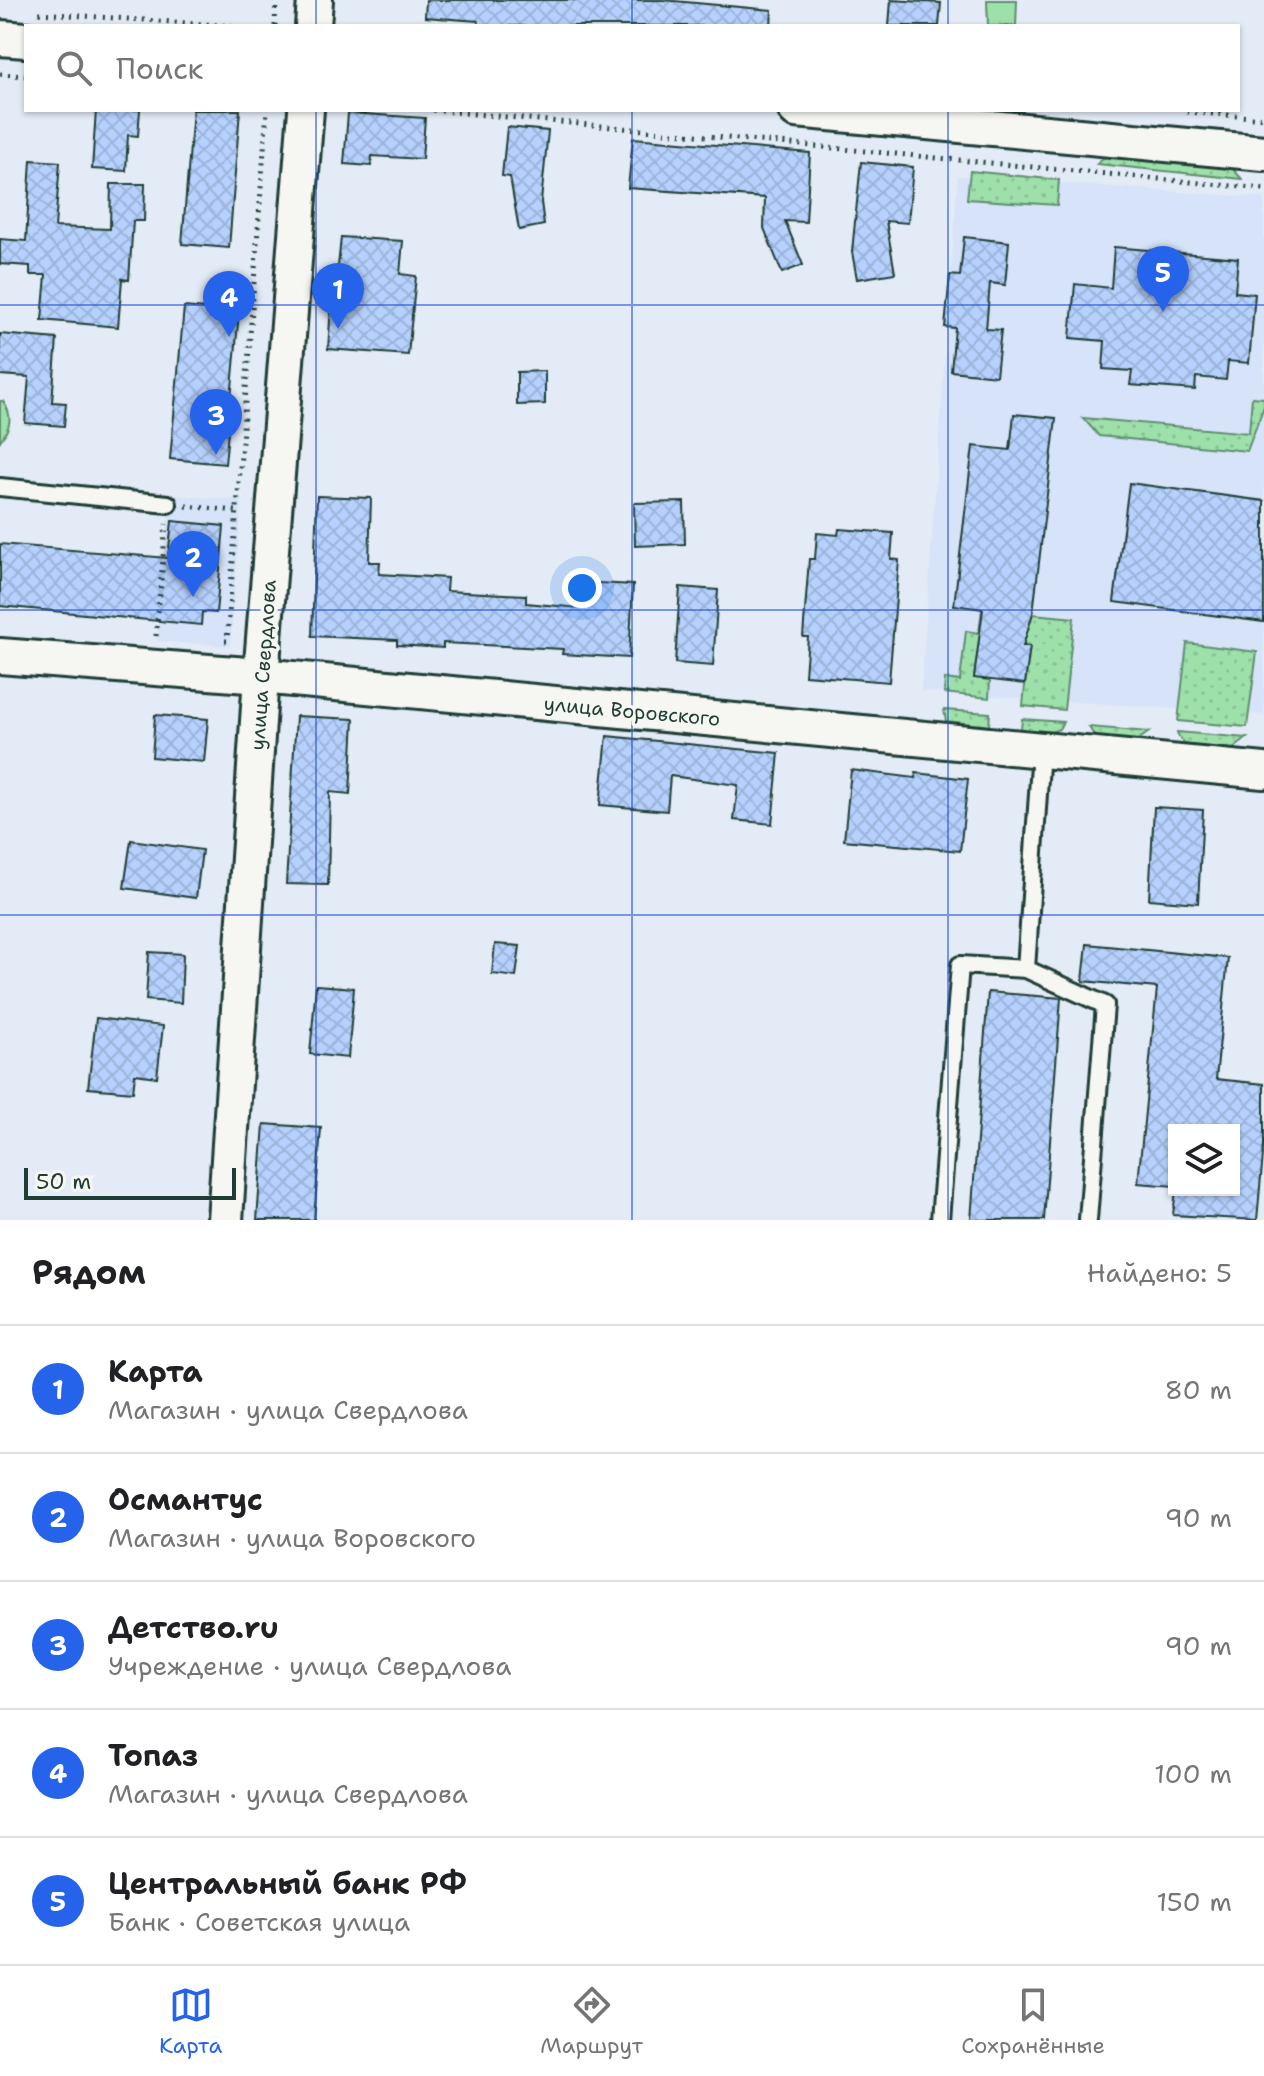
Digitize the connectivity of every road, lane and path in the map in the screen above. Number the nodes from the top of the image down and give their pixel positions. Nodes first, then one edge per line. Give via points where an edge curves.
1 (276, 0) edge
2 (315, 0) edge
3 (275, 24) edge
4 (313, 24) edge
5 (24, 28) edge
6 (0, 38) edge
7 (0, 74) edge
8 (24, 76) edge
9 (267, 112) edge
10 (306, 112) edge
11 (454, 112) edge
12 (818, 112) edge
13 (1189, 112) edge
14 (1264, 118) edge
15 (1264, 153) edge
16 (1264, 189) edge
17 (0, 487) edge
18 (168, 504) junction
19 (237, 511) junction
20 (141, 635) dead end
21 (156, 636) junction
22 (171, 637) dead end
23 (213, 640) dead end
24 (0, 656) edge
25 (261, 676) junction
26 (1041, 750) junction
27 (1264, 771) edge
28 (1026, 969) junction
29 (225, 1220) edge
30 (940, 1220) edge
31 (1088, 1220) edge

1 - 3 path
2 - 4 street
5 - 6 street
7 - 8 path
9 - 19 path
10 - 25 street, улица Свердлова
11 - 16 path
12 - 15 street
13 - 14 path
17 - 18 lane
18 - 19 path
18 - 21 path
19 - 23 path via 227,641
20 - 21 path
21 - 22 path
24 - 25 street, улица Воровского
25 - 26 street, улица Воровского
25 - 29 street, улица Свердлова
26 - 27 street, улица Воровского
26 - 28 lane
28 - 30 lane via 960,965
28 - 31 lane via 1105,1005

